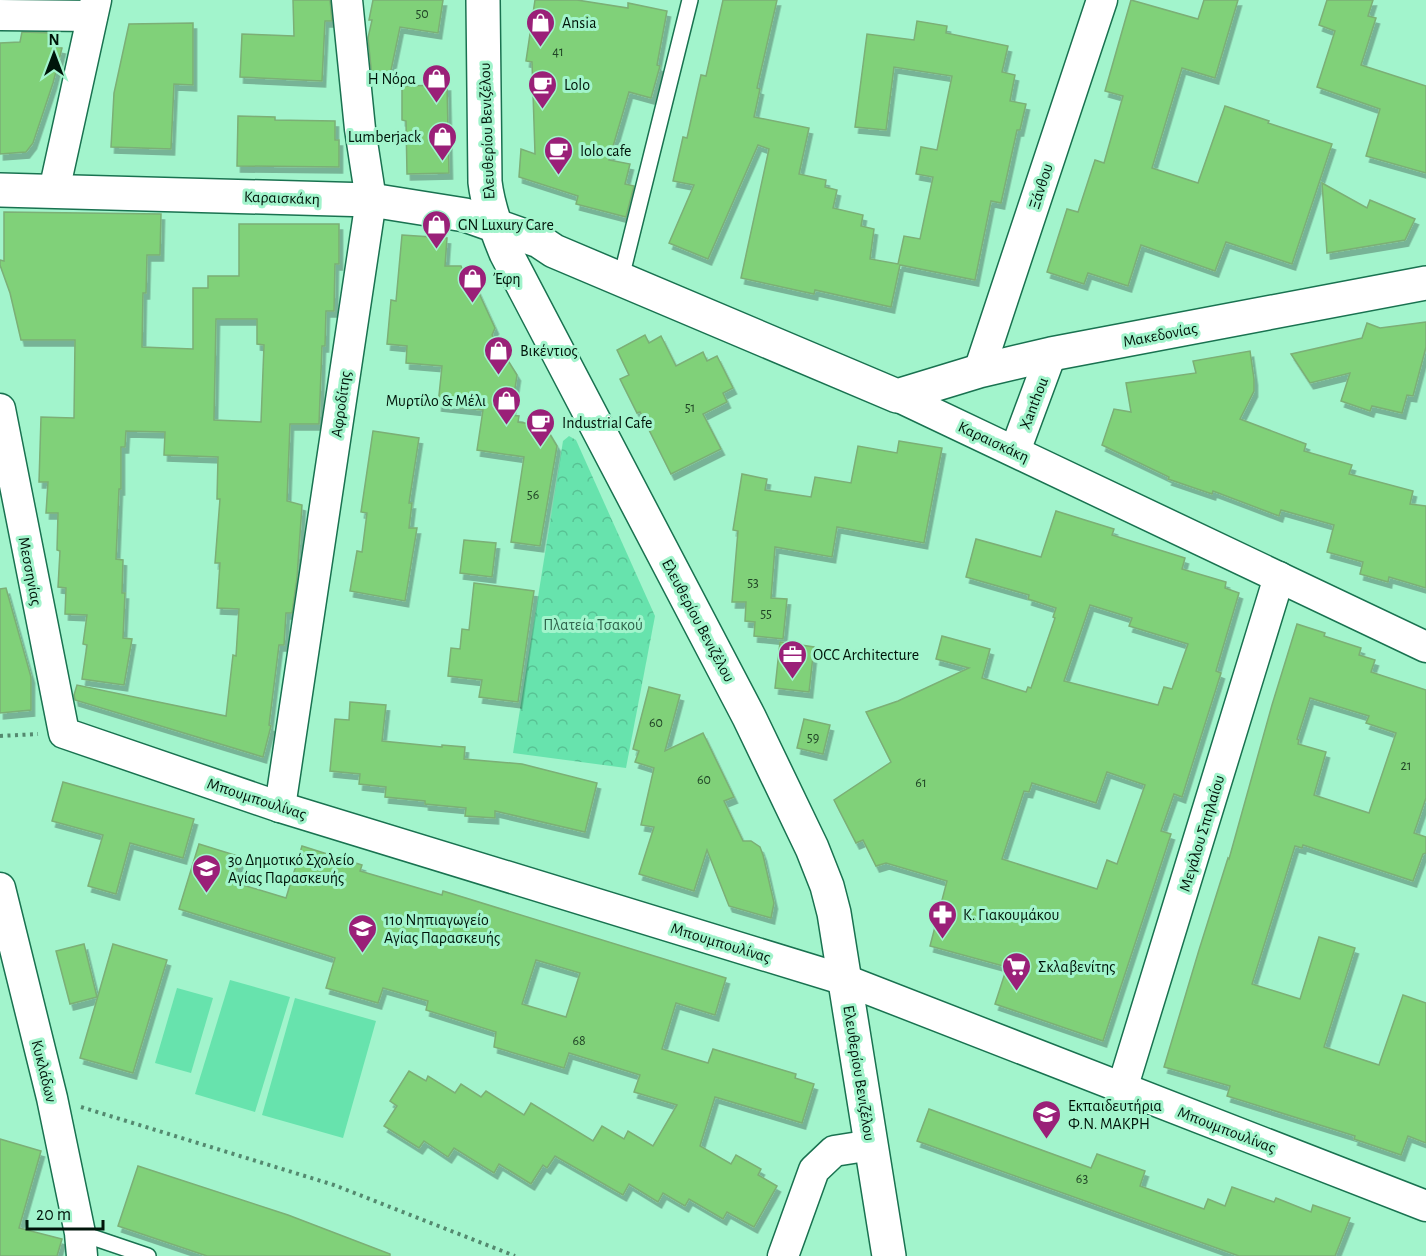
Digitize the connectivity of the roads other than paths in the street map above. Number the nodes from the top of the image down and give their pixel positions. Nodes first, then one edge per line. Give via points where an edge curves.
1 (347, 0) edge
2 (483, 0) edge
3 (690, 0) edge
4 (1102, 0) edge
5 (94, 8) edge
6 (0, 15) edge
7 (0, 190) edge
8 (54, 191) junction
9 (371, 200) junction
10 (500, 238) junction
11 (621, 278) junction
12 (1426, 283) edge
13 (1051, 354) junction
14 (979, 371) junction
15 (897, 396) junction
16 (0, 409) edge
17 (1015, 451) junction
18 (1280, 577) junction
19 (1426, 646) edge
20 (64, 733) joint
21 (280, 807) junction
22 (0, 888) edge
23 (845, 980) junction
24 (1122, 1089) junction
25 (872, 1145) junction
26 (1426, 1206) edge
27 (81, 1244) edge
28 (148, 1256) edge
29 (783, 1256) edge
30 (889, 1256) edge

1 - 9 street, Αφροδίτης
2 - 10 street, Ελευθερίου Βενιζέλου via 484,182
3 - 11 lane
4 - 14 street, Ξάνθου
5 - 6 street
5 - 8 street
7 - 8 street, Καραισκάκη
8 - 9 street, Καραισκάκη
9 - 10 street, Καραισκάκη via 465,215
9 - 21 street, Αφροδίτης
10 - 11 street, Καραισκάκη via 539,241
10 - 23 street, Ελευθερίου Βενιζέλου via 749,717 812,848 834,913
11 - 15 street, Καραισκάκη
12 - 13 street, Μακεδονίας
13 - 14 street, Μακεδονίας
13 - 17 street, Xanthou
14 - 15 street, Μακεδονίας
15 - 17 street, Καραισκάκη
16 - 20 street, Μεσσηνίας
17 - 18 street, Καραισκάκη
18 - 19 street, Καραισκάκη
18 - 24 street, Μεγάλου Σπηλαίου
20 - 21 street, Μπουμπουλίνας
21 - 23 street, Μπουμπουλίνας
22 - 27 street, Κυκλάδων via 52,1098
23 - 24 street, Μπουμπουλίνας
23 - 25 street, Ελευθερίου Βενιζέλου
24 - 26 street, Μπουμπουλίνας
25 - 29 street via 834,1151 814,1170
25 - 30 street, Ελευθερίου Βενιζέλου
27 - 28 lane

